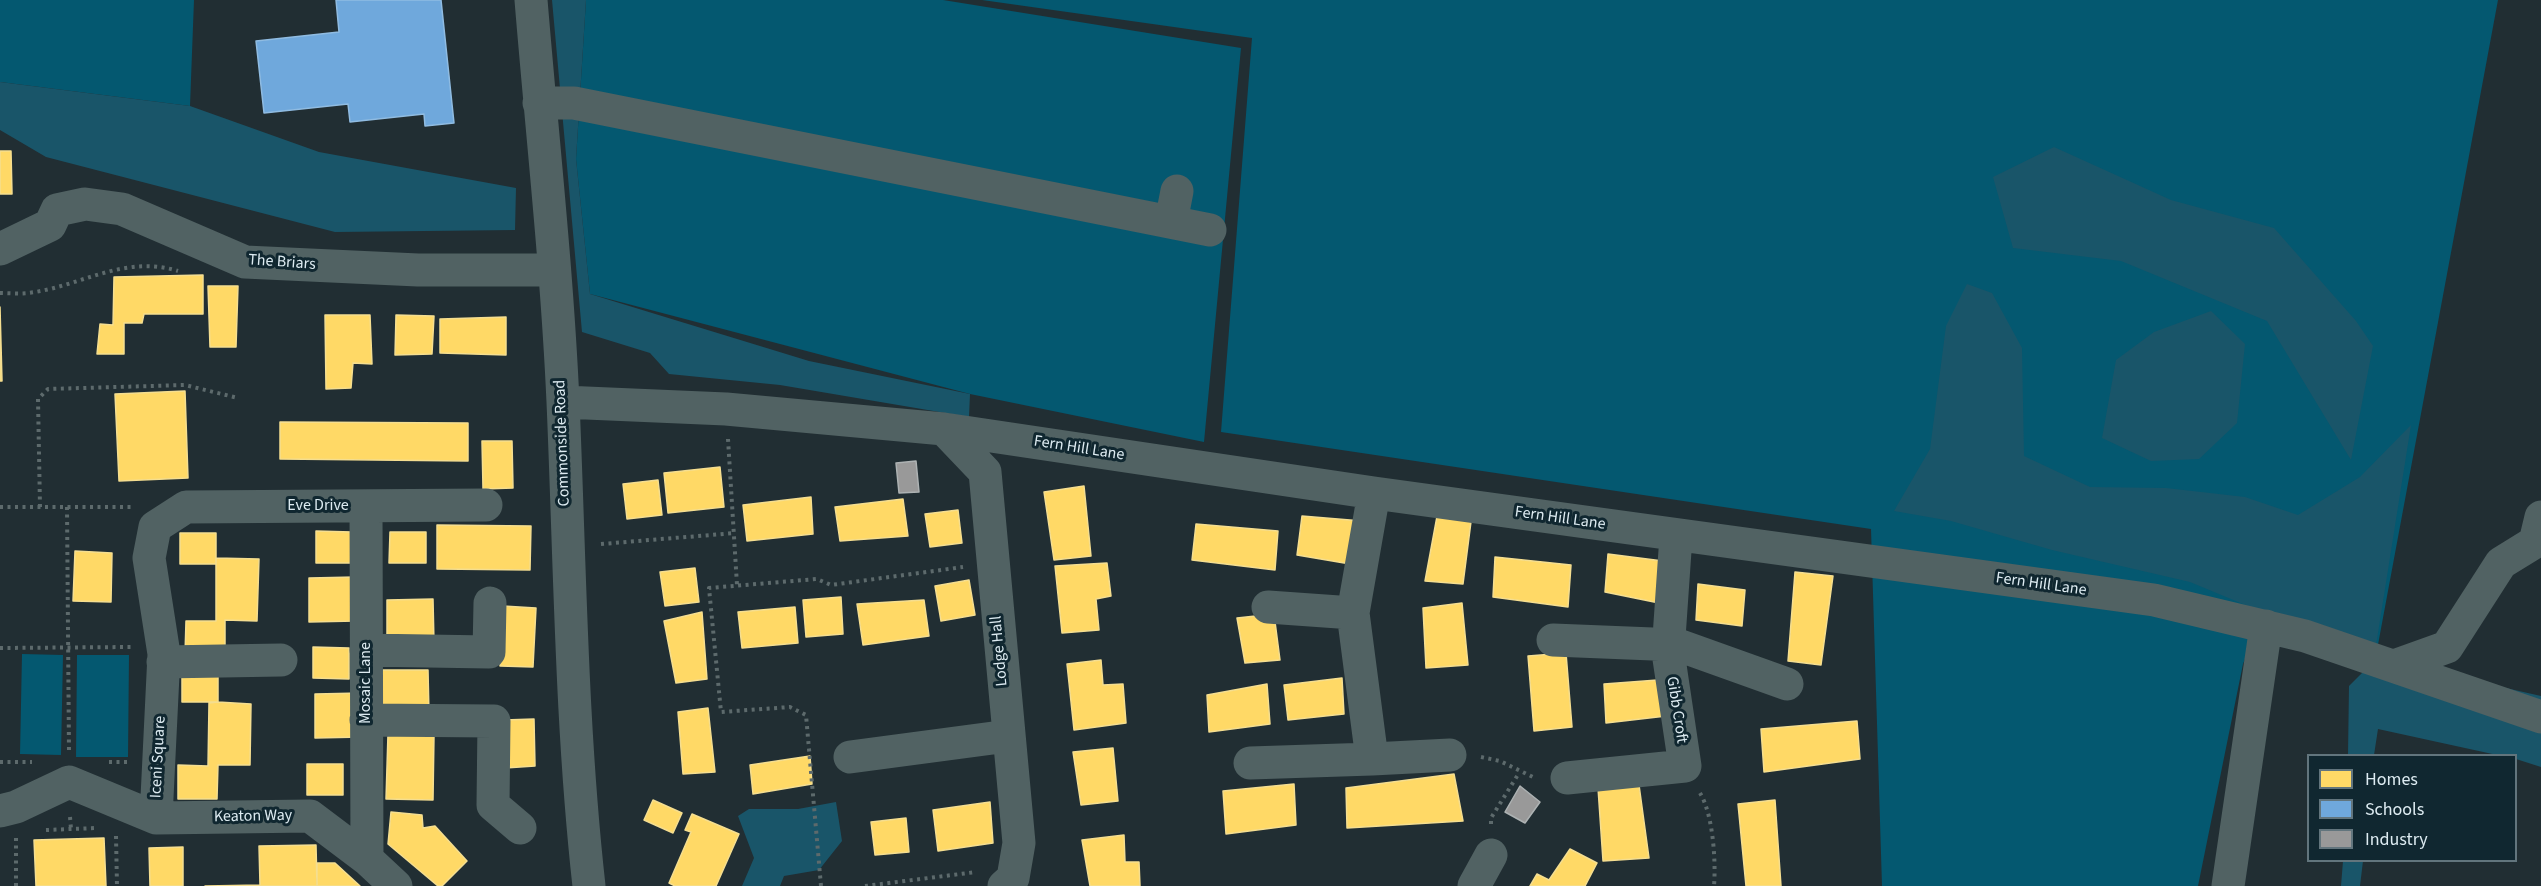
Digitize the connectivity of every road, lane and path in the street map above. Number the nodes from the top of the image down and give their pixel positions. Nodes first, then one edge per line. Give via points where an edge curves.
1 (531, 0) edge
2 (539, 103) junction
3 (1210, 230) dead end
4 (0, 249) edge
5 (554, 270) junction
6 (185, 273) dead end
7 (0, 293) edge
8 (238, 398) dead end
9 (563, 402) junction
10 (726, 409) junction
11 (944, 429) junction
12 (1374, 493) junction
13 (486, 505) dead end
14 (366, 506) junction
15 (0, 507) edge
16 (40, 507) junction
17 (68, 507) junction
18 (147, 517) junction
19 (735, 533) junction
20 (1676, 536) junction
21 (2539, 536) edge
22 (567, 547) junction
23 (993, 562) junction
24 (737, 585) junction
25 (490, 603) dead end
26 (1268, 607) dead end
27 (1353, 613) junction
28 (2266, 626) junction
29 (1553, 640) dead end
30 (1668, 645) junction
31 (69, 647) junction
32 (0, 648) edge
33 (366, 650) junction
34 (163, 654) junction
35 (281, 660) dead end
36 (2394, 666) junction
37 (1787, 684) dead end
38 (2541, 717) edge
39 (366, 720) junction
40 (1008, 736) junction
41 (1464, 756) joint
42 (850, 757) dead end
43 (1372, 759) junction
44 (1250, 763) dead end
45 (1685, 766) junction
46 (1519, 772) junction
47 (1567, 778) joint
48 (69, 782) junction
49 (11, 816) edge
50 (156, 818) junction
51 (105, 828) dead end
52 (116, 828) dead end
53 (520, 828) dead end
54 (71, 829) junction
55 (1491, 855) joint
56 (367, 859) junction
57 (1010, 876) edge
58 (16, 886) edge
59 (117, 886) edge
60 (396, 886) edge
61 (589, 886) edge
62 (820, 886) edge
63 (865, 886) edge
64 (1474, 886) edge
65 (1714, 886) edge
66 (2228, 886) edge

1 - 2 street, Commonside Road
2 - 3 street via 574,103 1174,206
2 - 5 street, Commonside Road
4 - 5 street, The Briars via 50,225 57,210 85,204 122,209 245,262 418,270
5 - 9 street, Commonside Road
6 - 7 path via 149,266 123,267 29,292
8 - 16 path via 184,385 48,389 38,399
9 - 10 street, Fern Hill Lane
9 - 22 street, Commonside Road
10 - 11 street, Fern Hill Lane
10 - 19 path
11 - 12 street, Fern Hill Lane
11 - 23 street, Lodge Hall via 986,472
12 - 20 street, Fern Hill Lane
12 - 27 street
13 - 14 street, Eve Drive
14 - 18 street, Eve Drive via 186,507
14 - 33 street, Mosaic Lane
15 - 16 path
16 - 17 path
17 - 18 path
17 - 31 path
18 - 34 street, Iceni Square
19 - 22 path
19 - 24 path
20 - 28 street, Fern Hill Lane via 2154,600
20 - 30 street, Gibb Croft
21 - 36 street via 2501,563 2447,647
22 - 61 street, Commonside Road
23 - 24 path via 831,585 817,579
23 - 40 street, Lodge Hall
24 - 62 path via 709,588 721,712 790,707 806,715
25 - 33 street via 489,652
26 - 27 street
27 - 43 street
28 - 36 street, Fern Hill Lane
28 - 66 street
29 - 30 street
30 - 37 street via 1678,645
30 - 45 street, Gibb Croft
31 - 32 path
31 - 34 path
31 - 48 path
33 - 39 street, Mosaic Lane
34 - 35 street
34 - 50 street, Iceni Square
36 - 38 street, Fern Hill Lane
39 - 53 street via 494,721 493,805
39 - 56 street, Mosaic Lane
40 - 42 street
40 - 57 street, Lodge Hall via 1019,843
41 - 43 street
41 - 46 path via 1500,761
43 - 44 street
45 - 47 street, Gibb Croft
45 - 65 path via 1707,804
46 - 47 path via 1548,783
46 - 55 path via 1491,818
48 - 49 street
48 - 50 street, Iceni Square
48 - 54 path
49 - 54 path
49 - 58 path
50 - 56 street, Keaton Way via 310,816
51 - 54 path
52 - 59 path
55 - 64 street
56 - 60 street, Keaton Way
57 - 63 path

